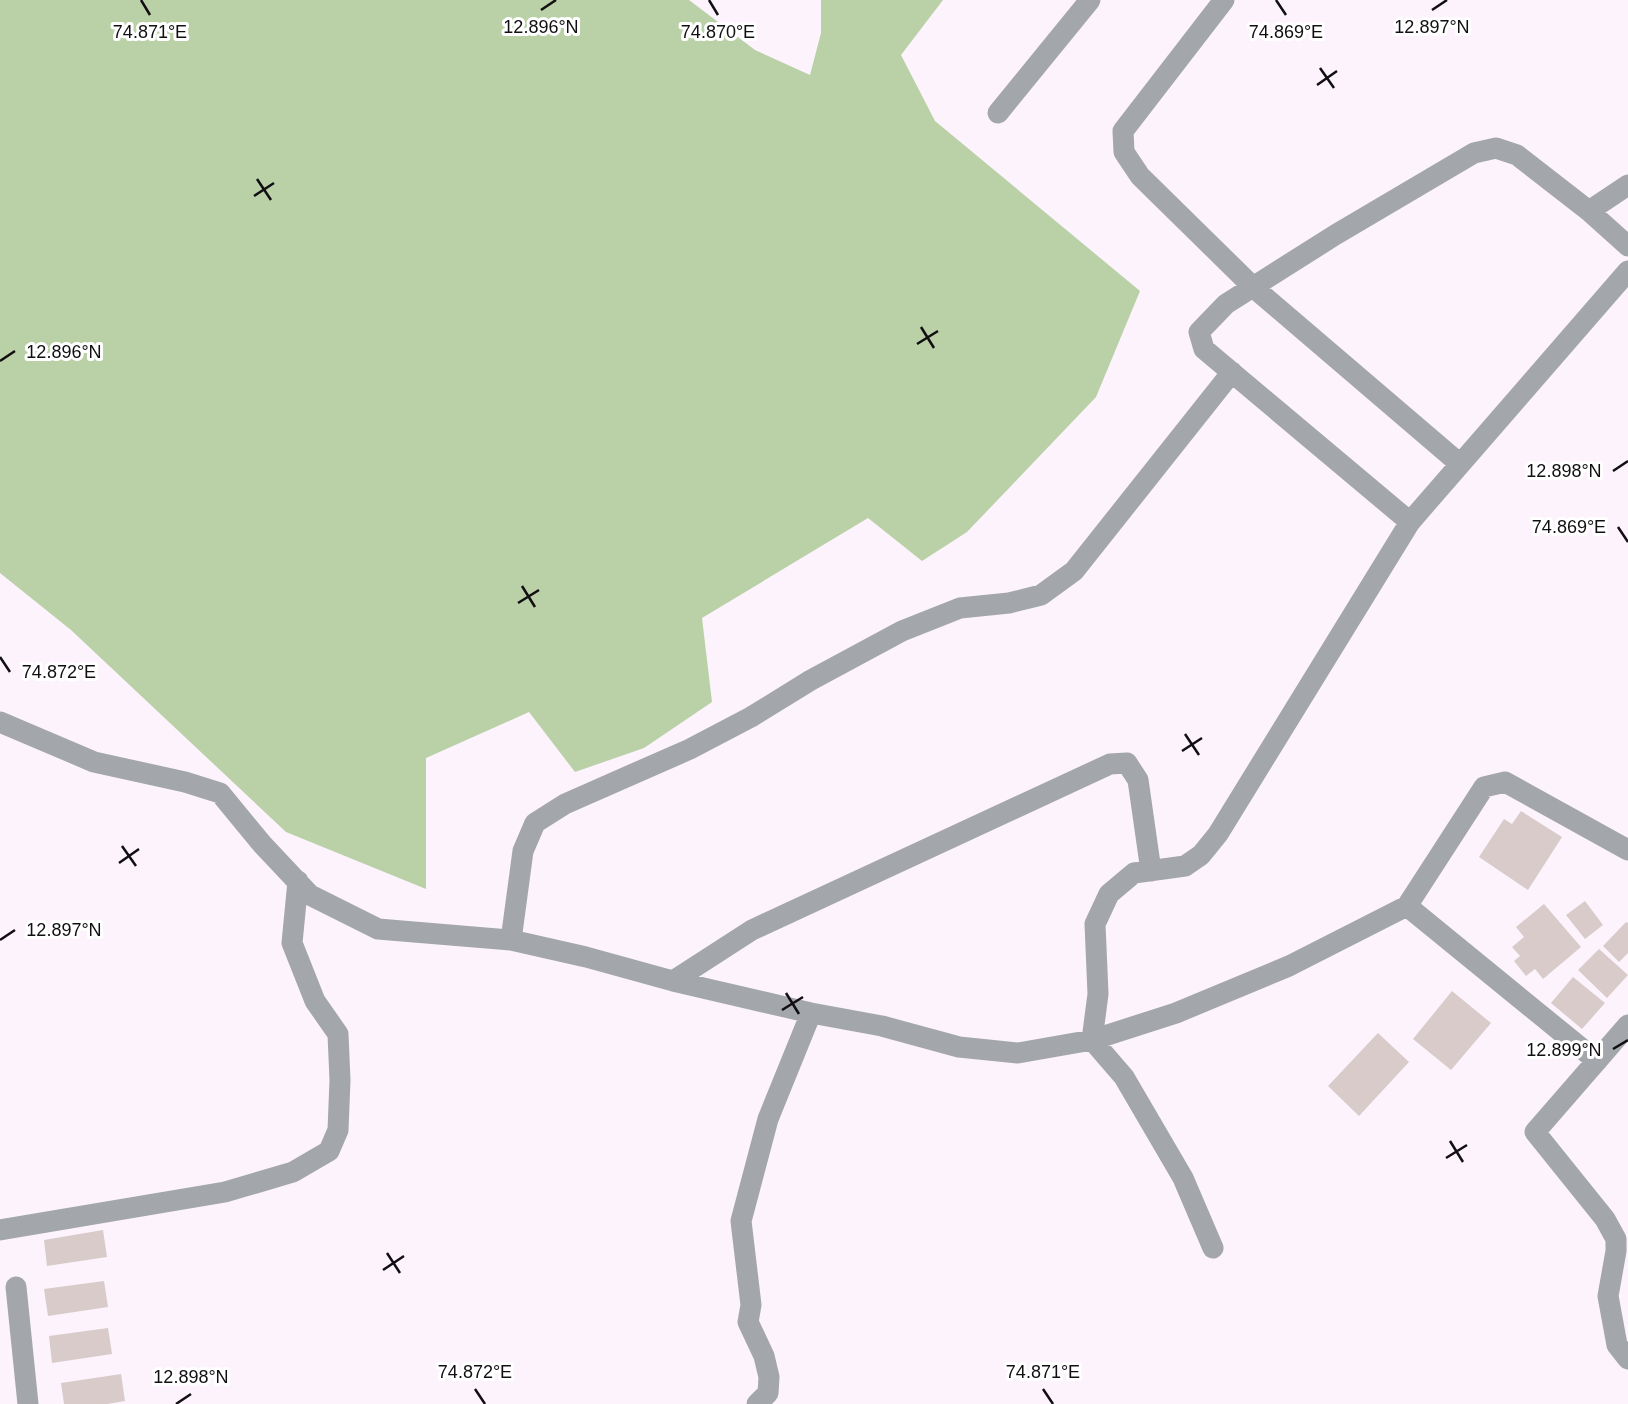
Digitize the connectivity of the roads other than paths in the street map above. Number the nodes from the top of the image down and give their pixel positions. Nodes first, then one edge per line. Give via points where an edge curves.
1 (1090, 0) edge
2 (1224, 0) edge
3 (998, 113) dead end
4 (1628, 185) edge
5 (1589, 211) junction
6 (1628, 246) edge
7 (1628, 271) edge
8 (1253, 287) junction
9 (1232, 372) junction
10 (1460, 464) junction
11 (1410, 522) junction
12 (0, 722) edge
13 (1628, 850) edge
14 (1151, 871) junction
15 (298, 881) junction
16 (1407, 906) junction
17 (511, 940) junction
18 (673, 981) junction
19 (811, 1013) junction
20 (1628, 1025) edge
21 (1092, 1040) junction
22 (1597, 1061) junction
23 (0, 1230) edge
24 (1213, 1248) dead end
25 (16, 1287) dead end
26 (1628, 1359) edge
27 (28, 1404) edge
28 (757, 1404) edge

1 - 3 street
2 - 8 street via 1123,131 1124,152 1140,176
4 - 5 street
5 - 6 street
5 - 8 street via 1517,155 1496,148 1474,153
7 - 10 street
8 - 9 street via 1226,304 1199,332 1204,349
8 - 10 street
9 - 11 street
9 - 17 street via 1074,571 1041,594 960,608 902,631 690,749 565,804 535,823 523,851
10 - 11 street
11 - 14 street via 1218,834 1185,866
12 - 15 street via 94,762 220,793
13 - 16 street via 1505,782 1495,784 1484,787
14 - 18 street via 1138,780 1128,763 1110,764 752,930
14 - 21 street via 1134,873 1109,894 1095,924 1098,994
15 - 17 street via 310,895 378,929
15 - 23 street via 292,943 315,1001 338,1034 338,1130 329,1151 293,1172 225,1192
16 - 21 street via 1289,966 1176,1013
16 - 22 street
17 - 18 street
18 - 19 street
19 - 21 street via 959,1047 1018,1053
19 - 28 street via 768,1119 741,1221 751,1305 748,1322 769,1377 768,1393
20 - 22 street
21 - 24 street via 1124,1077 1183,1178
22 - 26 street via 1535,1132 1616,1239 1608,1296 1616,1345
25 - 27 street

